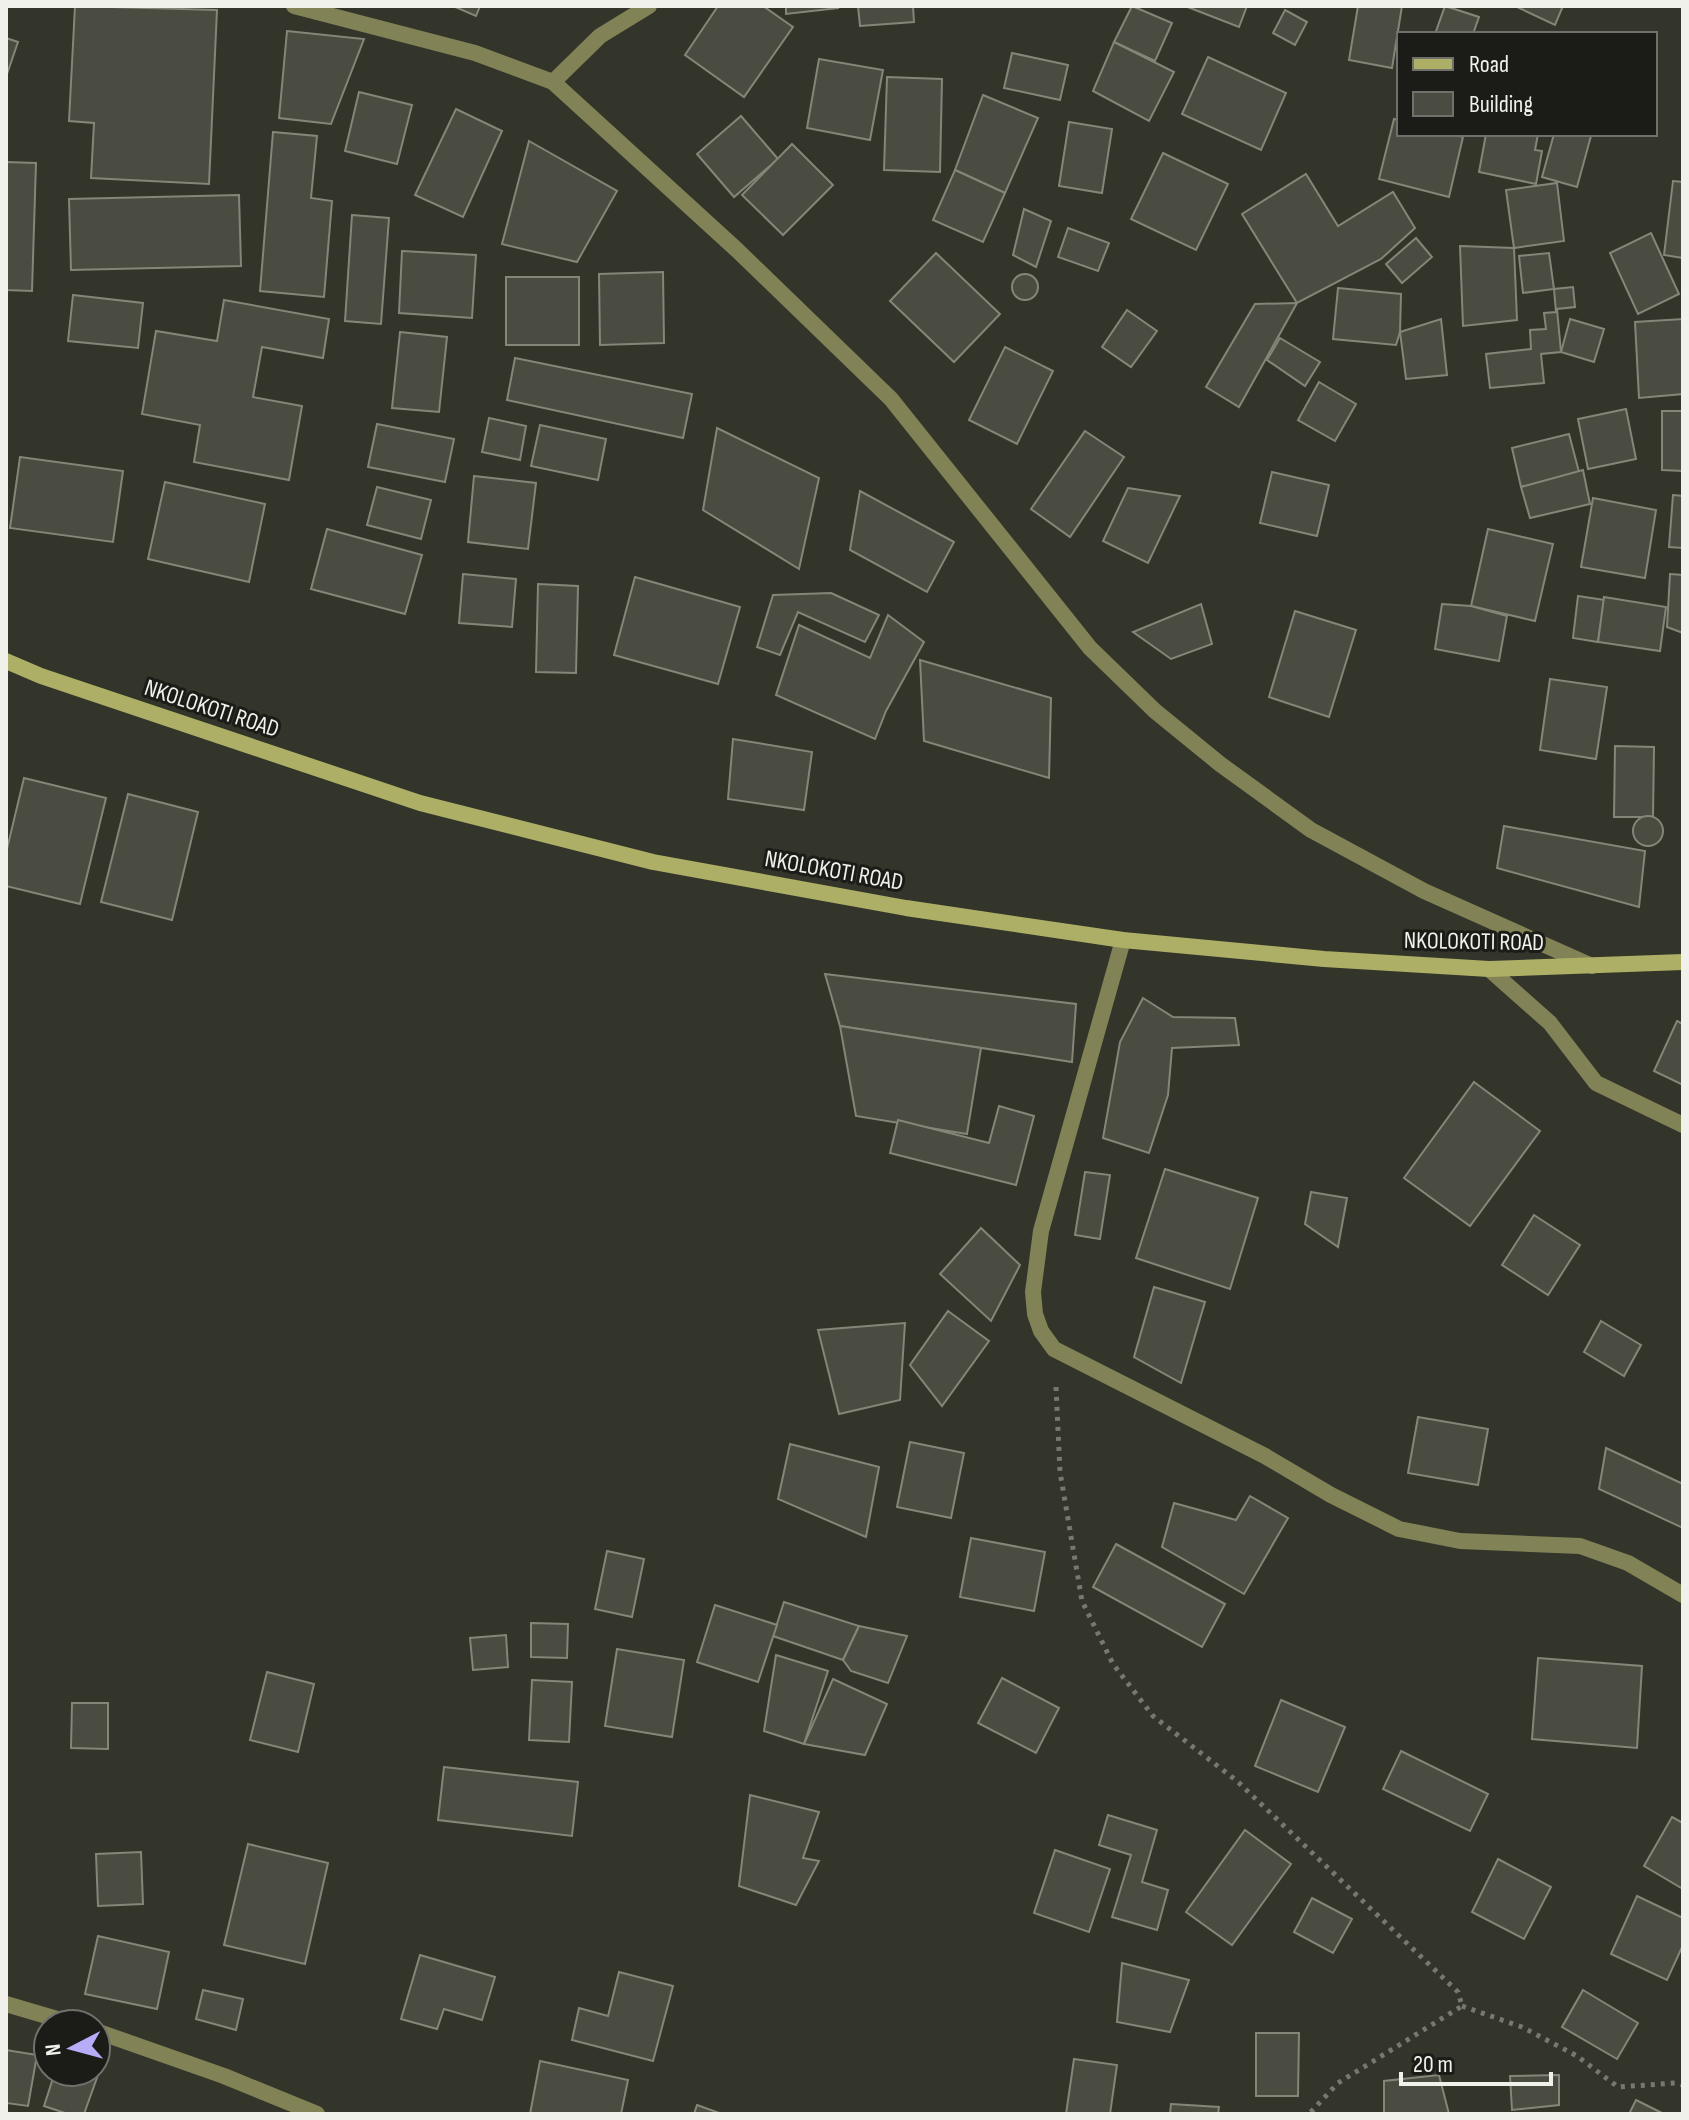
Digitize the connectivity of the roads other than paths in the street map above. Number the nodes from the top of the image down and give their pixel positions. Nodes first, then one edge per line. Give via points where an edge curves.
1 (294, 6) edge
2 (649, 6) edge
3 (553, 82) junction
4 (6, 661) edge
5 (1123, 940) junction
6 (1683, 962) edge
7 (1594, 966) junction
8 (1489, 969) junction
9 (1683, 1125) edge
10 (1683, 1595) edge
11 (6, 2004) edge
12 (32, 2012) edge
13 (112, 2037) edge
14 (317, 2114) edge

1 - 3 street via 475,53
2 - 3 street via 600,36
3 - 7 street via 891,399 1090,648 1155,711 1311,830 1424,891
4 - 5 main road, NKOLOKOTI ROAD via 420,803 624,855 906,908
5 - 8 main road, NKOLOKOTI ROAD
5 - 10 street via 1041,1231 1035,1314 1054,1349 1399,1529 1460,1541 1580,1546 1628,1563
6 - 7 main road, NKOLOKOTI ROAD
7 - 8 main road, NKOLOKOTI ROAD
8 - 9 street via 1550,1023 1596,1083
11 - 12 street
13 - 14 street

